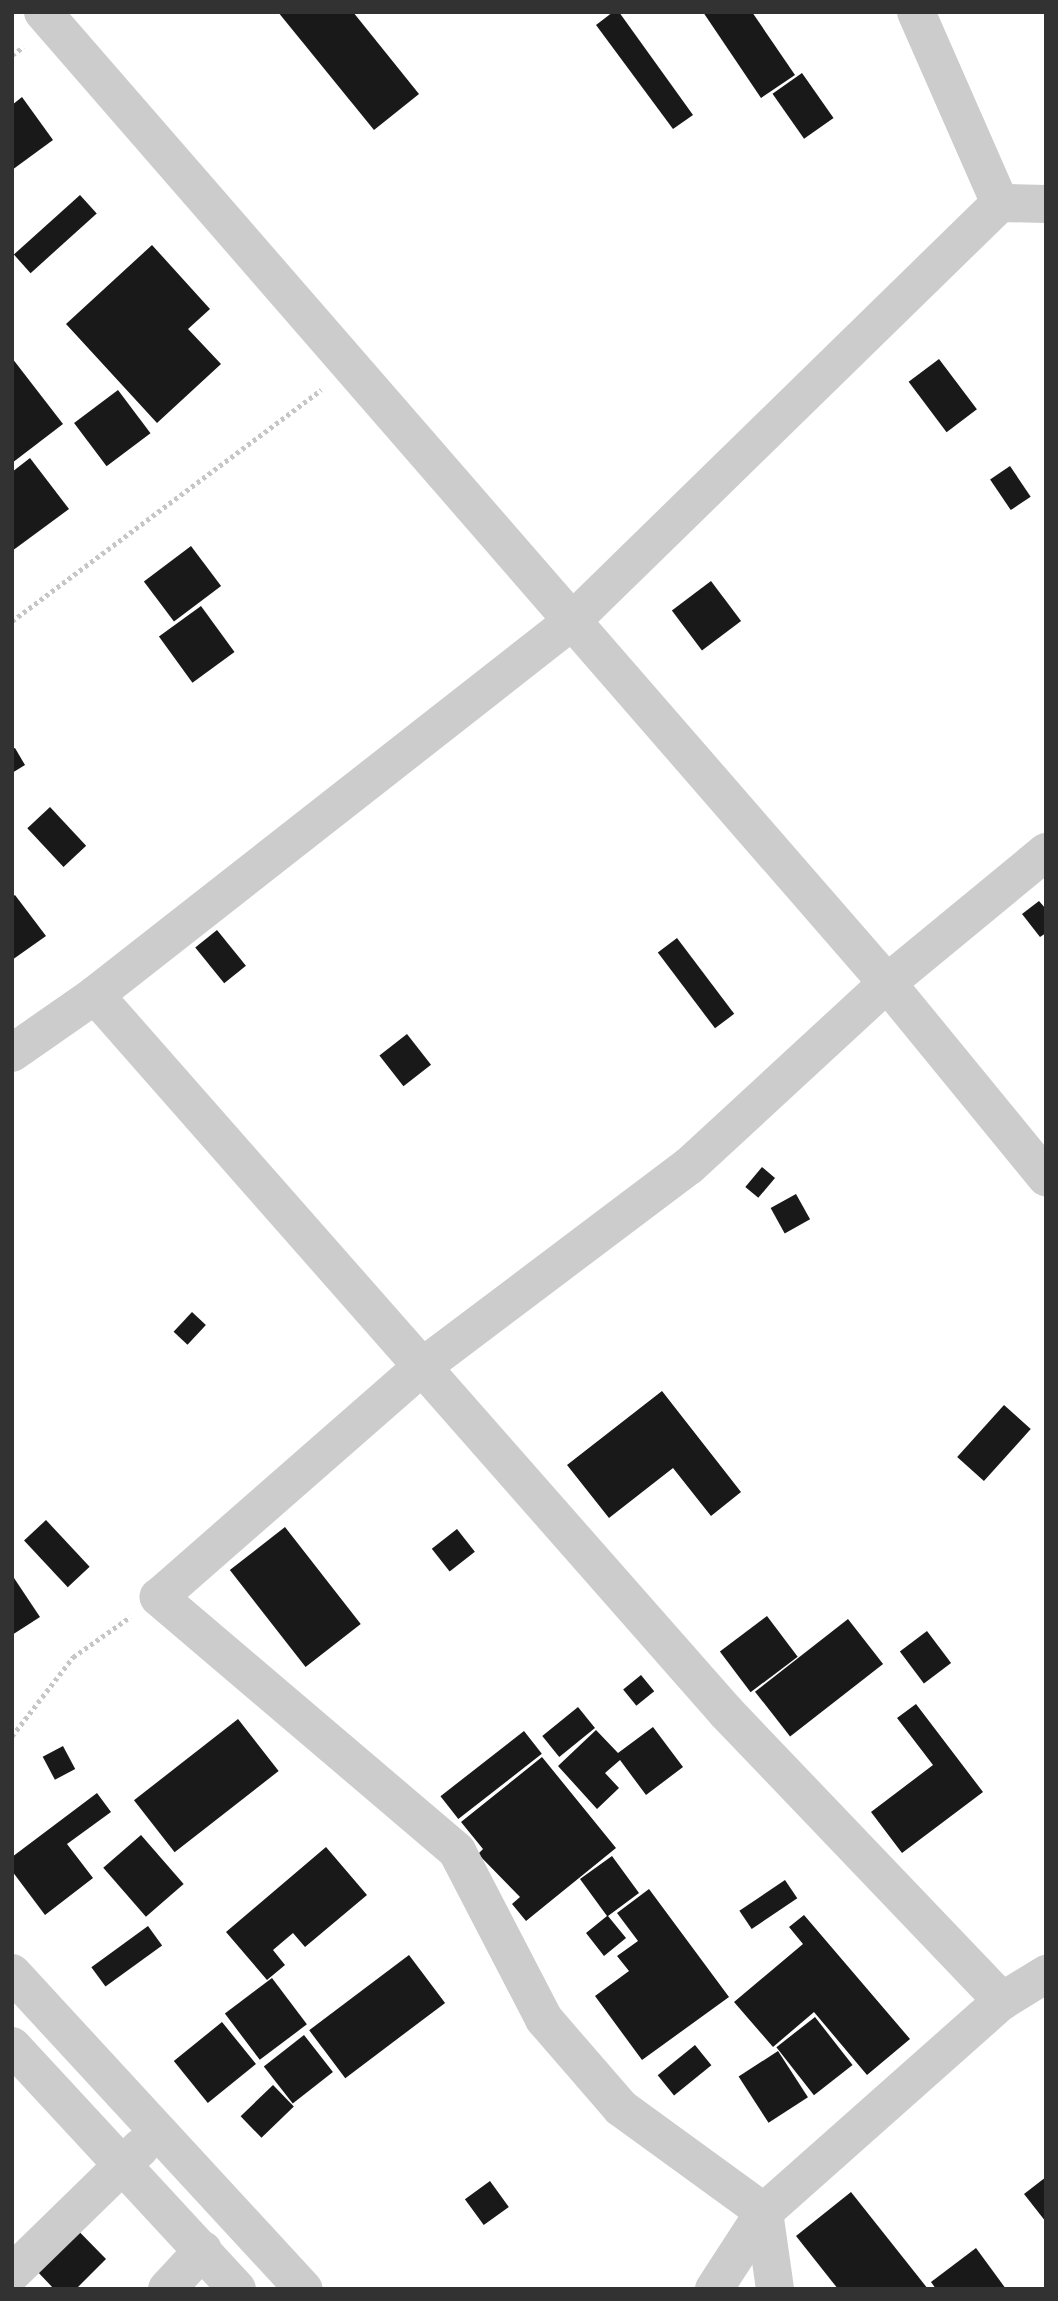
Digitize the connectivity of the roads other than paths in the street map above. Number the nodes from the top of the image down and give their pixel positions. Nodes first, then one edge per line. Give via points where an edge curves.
1 (43, 12) edge
2 (916, 12) edge
3 (1000, 203) junction
4 (1046, 204) edge
5 (571, 622) junction
6 (1046, 852) edge
7 (887, 983) junction
8 (95, 995) junction
9 (12, 1053) edge
10 (1046, 1177) edge
11 (422, 1367) junction
12 (12, 1973) edge
13 (1046, 1975) edge
14 (1002, 2001) junction
15 (12, 2046) edge
16 (158, 2130) junction
17 (124, 2164) junction
18 (764, 2212) junction
19 (203, 2250) junction
20 (22, 2270) edge
21 (167, 2289) edge
22 (237, 2289) edge
23 (304, 2289) edge
24 (714, 2289) edge
25 (775, 2289) edge

1 - 5 street
2 - 3 street
3 - 4 street
3 - 5 street
5 - 7 street
5 - 8 street
6 - 7 street
7 - 10 street
7 - 11 street via 689,1166
8 - 9 street
8 - 11 street
11 - 14 street via 726,1712
11 - 18 street via 159,1597 457,1851 544,2019 621,2108
12 - 16 street
13 - 14 street
14 - 18 street
15 - 17 street
16 - 17 street
16 - 23 street
17 - 19 street
17 - 20 street
18 - 24 street
18 - 25 street
19 - 21 street
19 - 22 street

